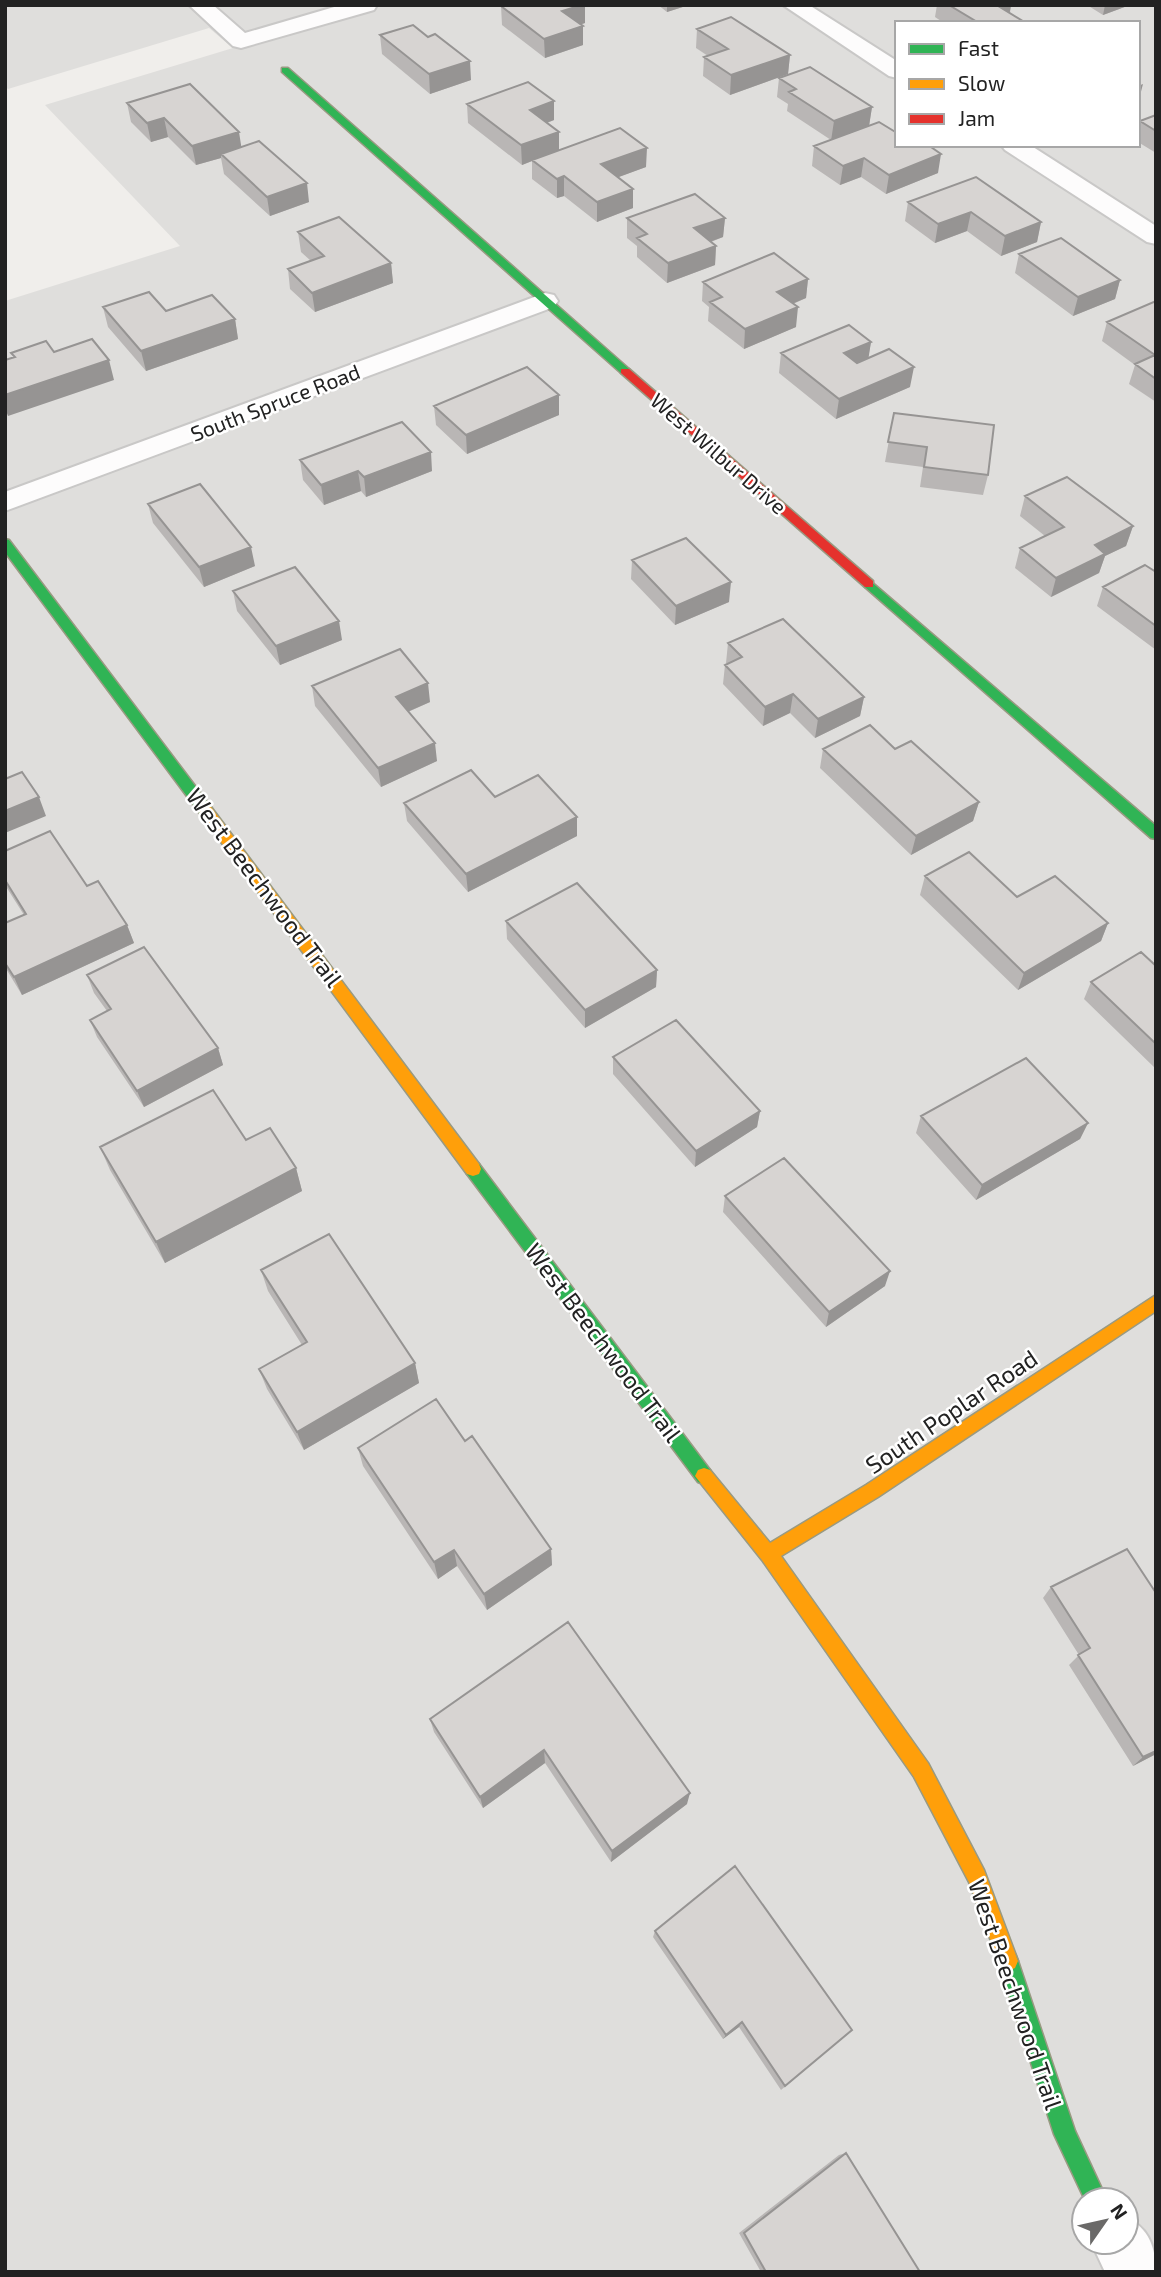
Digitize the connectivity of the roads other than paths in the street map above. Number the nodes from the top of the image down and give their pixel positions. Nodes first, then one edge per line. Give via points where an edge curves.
1 (200, 5) edge
2 (366, 5) edge
3 (794, 5) edge
4 (285, 70) dead end
5 (895, 70) edge
6 (1016, 147) edge
7 (1156, 237) edge
8 (545, 301) junction
9 (5, 502) edge
10 (5, 543) edge
11 (1156, 834) edge
12 (1156, 1302) edge
13 (768, 1554) junction
14 (1089, 2186) edge
15 (1127, 2256) edge
16 (1138, 2272) edge

1 - 2 street via 241,41
3 - 5 street
4 - 8 street, West Wilbur Drive
6 - 7 street
8 - 9 street, South Spruce Road
8 - 11 street, West Wilbur Drive
10 - 13 street, West Beechwood Trail via 701,1474
12 - 13 street, South Poplar Road via 872,1491
13 - 14 street, West Beechwood Trail via 921,1770 977,1877 1065,2134
15 - 16 street

